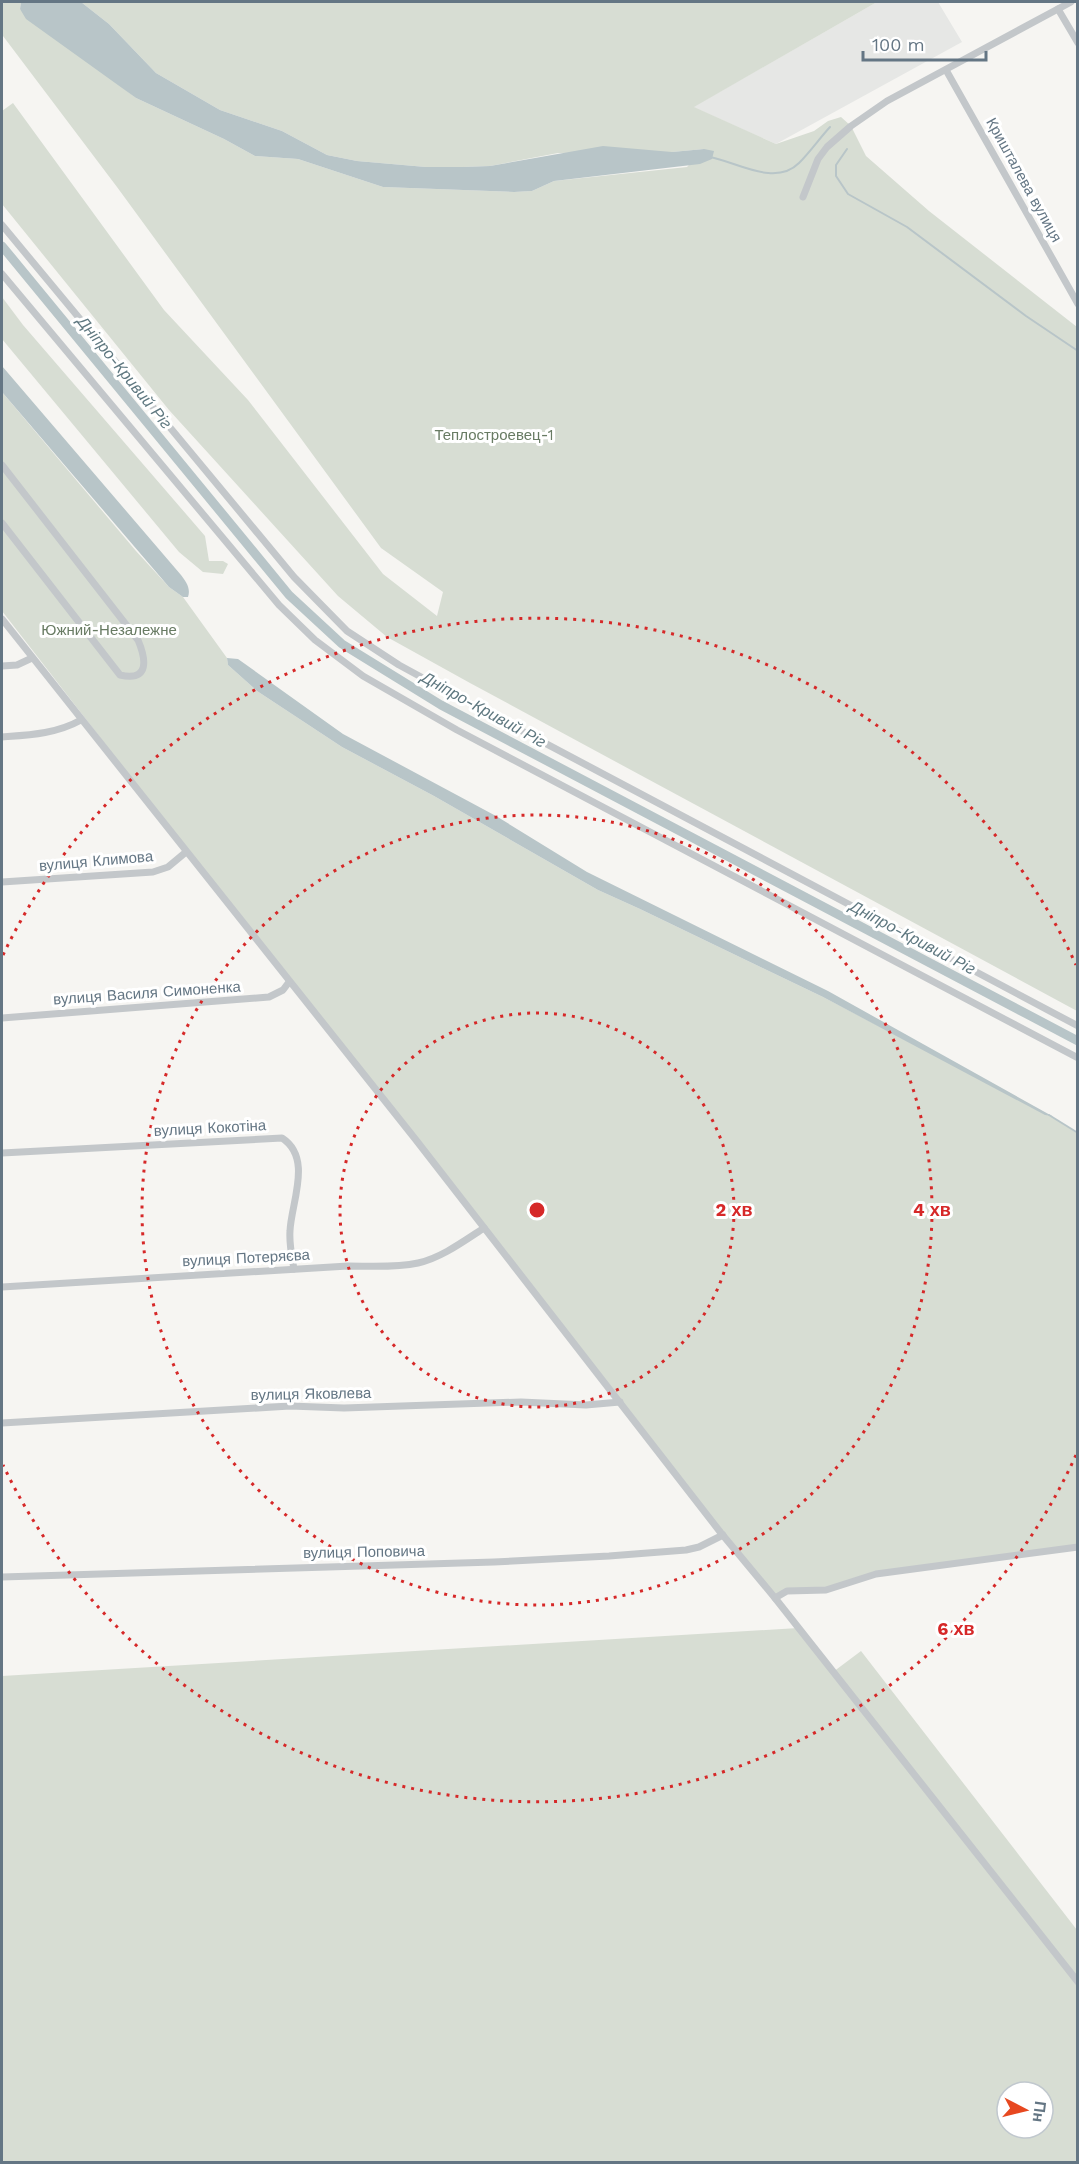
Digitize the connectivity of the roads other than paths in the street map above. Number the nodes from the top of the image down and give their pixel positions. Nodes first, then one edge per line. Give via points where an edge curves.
1 (1071, 2) edge
2 (1058, 9) junction
3 (1077, 43) edge
4 (946, 70) junction
5 (803, 196) dead end
6 (2, 225) edge
7 (2, 274) edge
8 (1077, 304) edge
9 (2, 465) edge
10 (2, 523) edge
11 (2, 619) edge
12 (32, 658) junction
13 (2, 666) edge
14 (81, 720) junction
15 (2, 737) edge
16 (186, 852) junction
17 (2, 882) edge
18 (289, 982) junction
19 (2, 1018) edge
20 (1077, 1026) edge
21 (1077, 1058) edge
22 (2, 1153) edge
23 (484, 1228) junction
24 (294, 1269) junction
25 (2, 1287) edge
26 (620, 1401) junction
27 (2, 1423) edge
28 (723, 1535) junction
29 (1077, 1547) edge
30 (2, 1577) edge
31 (775, 1598) junction
32 (1077, 1982) edge

1 - 2 street
2 - 3 street
2 - 4 street
4 - 5 street via 887,101 840,134 818,159
4 - 8 street, Кришталева вулиця
6 - 20 street via 294,577 347,631 445,690
7 - 21 street via 279,605 315,640 363,676 447,725
9 - 10 street via 138,640 145,657 141,670 128,677 120,675
11 - 12 street
12 - 13 street
12 - 14 street
14 - 15 street via 54,731
14 - 16 street
16 - 17 street, вулиця Климова via 168,867 153,872
16 - 18 street
18 - 19 street, вулиця Василя Симоненка via 269,997
18 - 23 street
22 - 24 street, вулиця Кокотіна via 282,1138 294,1151 298,1172 290,1229
23 - 24 street, вулиця Потеряєва via 420,1262
23 - 26 street
24 - 25 street, вулиця Потеряєва
26 - 27 street, вулиця Яковлева via 586,1405 521,1402 290,1406
26 - 28 street
28 - 30 street, вулиця Поповича via 686,1550 609,1556
28 - 31 street
29 - 31 street via 876,1574 825,1590 787,1591
31 - 32 street

